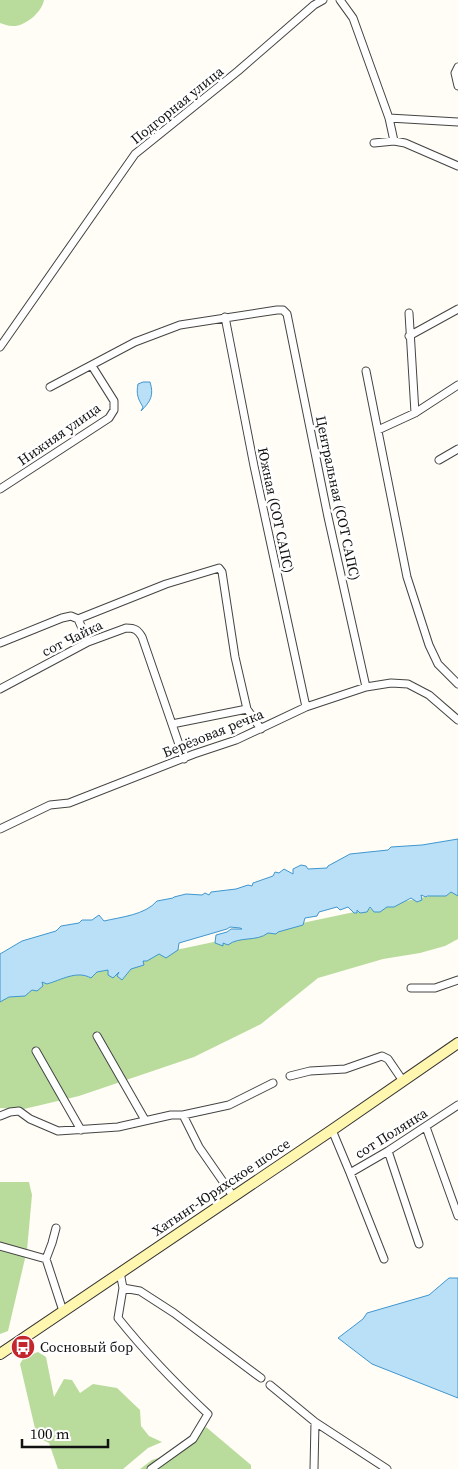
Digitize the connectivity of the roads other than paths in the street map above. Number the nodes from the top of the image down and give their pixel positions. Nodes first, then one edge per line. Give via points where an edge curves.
1 (323, 0) edge
2 (340, 0) edge
3 (458, 67) edge
4 (458, 86) edge
5 (389, 118) junction
6 (458, 122) edge
7 (394, 141) junction
8 (374, 143) dead end
9 (458, 166) edge
10 (458, 309) edge
11 (409, 313) dead end
12 (225, 318) junction
13 (410, 336) junction
14 (0, 345) edge
15 (92, 366) junction
16 (366, 371) dead end
17 (458, 385) edge
18 (50, 388) dead end
19 (415, 413) junction
20 (378, 430) junction
21 (458, 449) edge
22 (439, 460) dead end
23 (0, 489) edge
24 (78, 619) junction
25 (88, 642) junction
26 (0, 643) edge
27 (458, 684) edge
28 (366, 687) junction
29 (0, 689) edge
30 (306, 707) junction
31 (247, 709) junction
32 (458, 720) edge
33 (172, 724) junction
34 (261, 729) junction
35 (184, 758) junction
36 (0, 829) edge
37 (458, 980) edge
38 (411, 988) dead end
39 (97, 1036) dead end
40 (458, 1043) edge
41 (36, 1051) dead end
42 (290, 1076) dead end
43 (403, 1081) junction
44 (272, 1083) dead end
45 (458, 1105) edge
46 (183, 1115) junction
47 (0, 1116) edge
48 (145, 1120) junction
49 (426, 1127) junction
50 (80, 1130) junction
51 (332, 1130) junction
52 (388, 1151) junction
53 (350, 1173) junction
54 (233, 1196) junction
55 (458, 1216) edge
56 (56, 1228) dead end
57 (419, 1244) dead end
58 (0, 1246) edge
59 (46, 1259) junction
60 (384, 1259) dead end
61 (120, 1272) junction
62 (123, 1288) junction
63 (63, 1311) junction
64 (0, 1354) edge
65 (261, 1378) dead end
66 (270, 1385) dead end
67 (315, 1422) junction
68 (151, 1469) edge
69 (314, 1469) edge
70 (387, 1469) edge

1 - 14 street, Подгорная улица via 135,154
2 - 5 street via 353,18
3 - 4 street via 455,72
5 - 6 street
5 - 7 street
7 - 8 street
7 - 9 street
10 - 13 street
11 - 13 street
12 - 15 street via 180,325 135,342
12 - 28 street, Центральная (СОТ САПС) via 277,310 287,314
12 - 30 street, Южная (СОТ САПС)
13 - 19 street
15 - 18 street
15 - 23 street, Нижняя улица via 114,401 114,410 109,418
16 - 20 street
17 - 19 street
19 - 20 street
20 - 27 street via 407,577 438,664
21 - 22 street
24 - 25 street
24 - 26 street via 71,616 62,618
24 - 31 street via 166,584 219,568
25 - 29 street, сот Чайка
25 - 33 street, сот Чайка via 126,628 138,631
28 - 30 street, Берёзовая речка
28 - 32 street, Берёзовая речка via 408,684 429,695
30 - 34 street, Берёзовая речка
31 - 33 street
31 - 34 street
33 - 35 street
34 - 35 street, Берёзовая речка
35 - 36 street, Берёзовая речка via 69,803 50,805
37 - 38 street via 435,988
39 - 48 street
40 - 43 main road, Хатынг-Юряхское шоссе
41 - 50 street
42 - 43 street via 345,1069 382,1056 388,1058
43 - 51 main road, Хатынг-Юряхское шоссе
44 - 46 street via 229,1105
45 - 49 street, сот Полянка
46 - 48 street
46 - 54 street via 199,1147
47 - 50 street via 19,1111 58,1131
48 - 50 street via 118,1127
49 - 52 street, сот Полянка
49 - 55 street
51 - 53 street, сот Полянка
51 - 54 main road, Хатынг-Юряхское шоссе
52 - 53 street, сот Полянка
52 - 57 street
53 - 60 street
54 - 61 main road, Хатынг-Юряхское шоссе
56 - 59 street
58 - 59 street
59 - 63 street
61 - 62 street
61 - 63 main road, Хатынг-Юряхское шоссе
62 - 65 street via 140,1290
62 - 68 street via 118,1318 171,1380 208,1414 193,1439
63 - 64 main road, Хатынг-Юряхское шоссе
66 - 67 street
67 - 69 street
67 - 70 street

